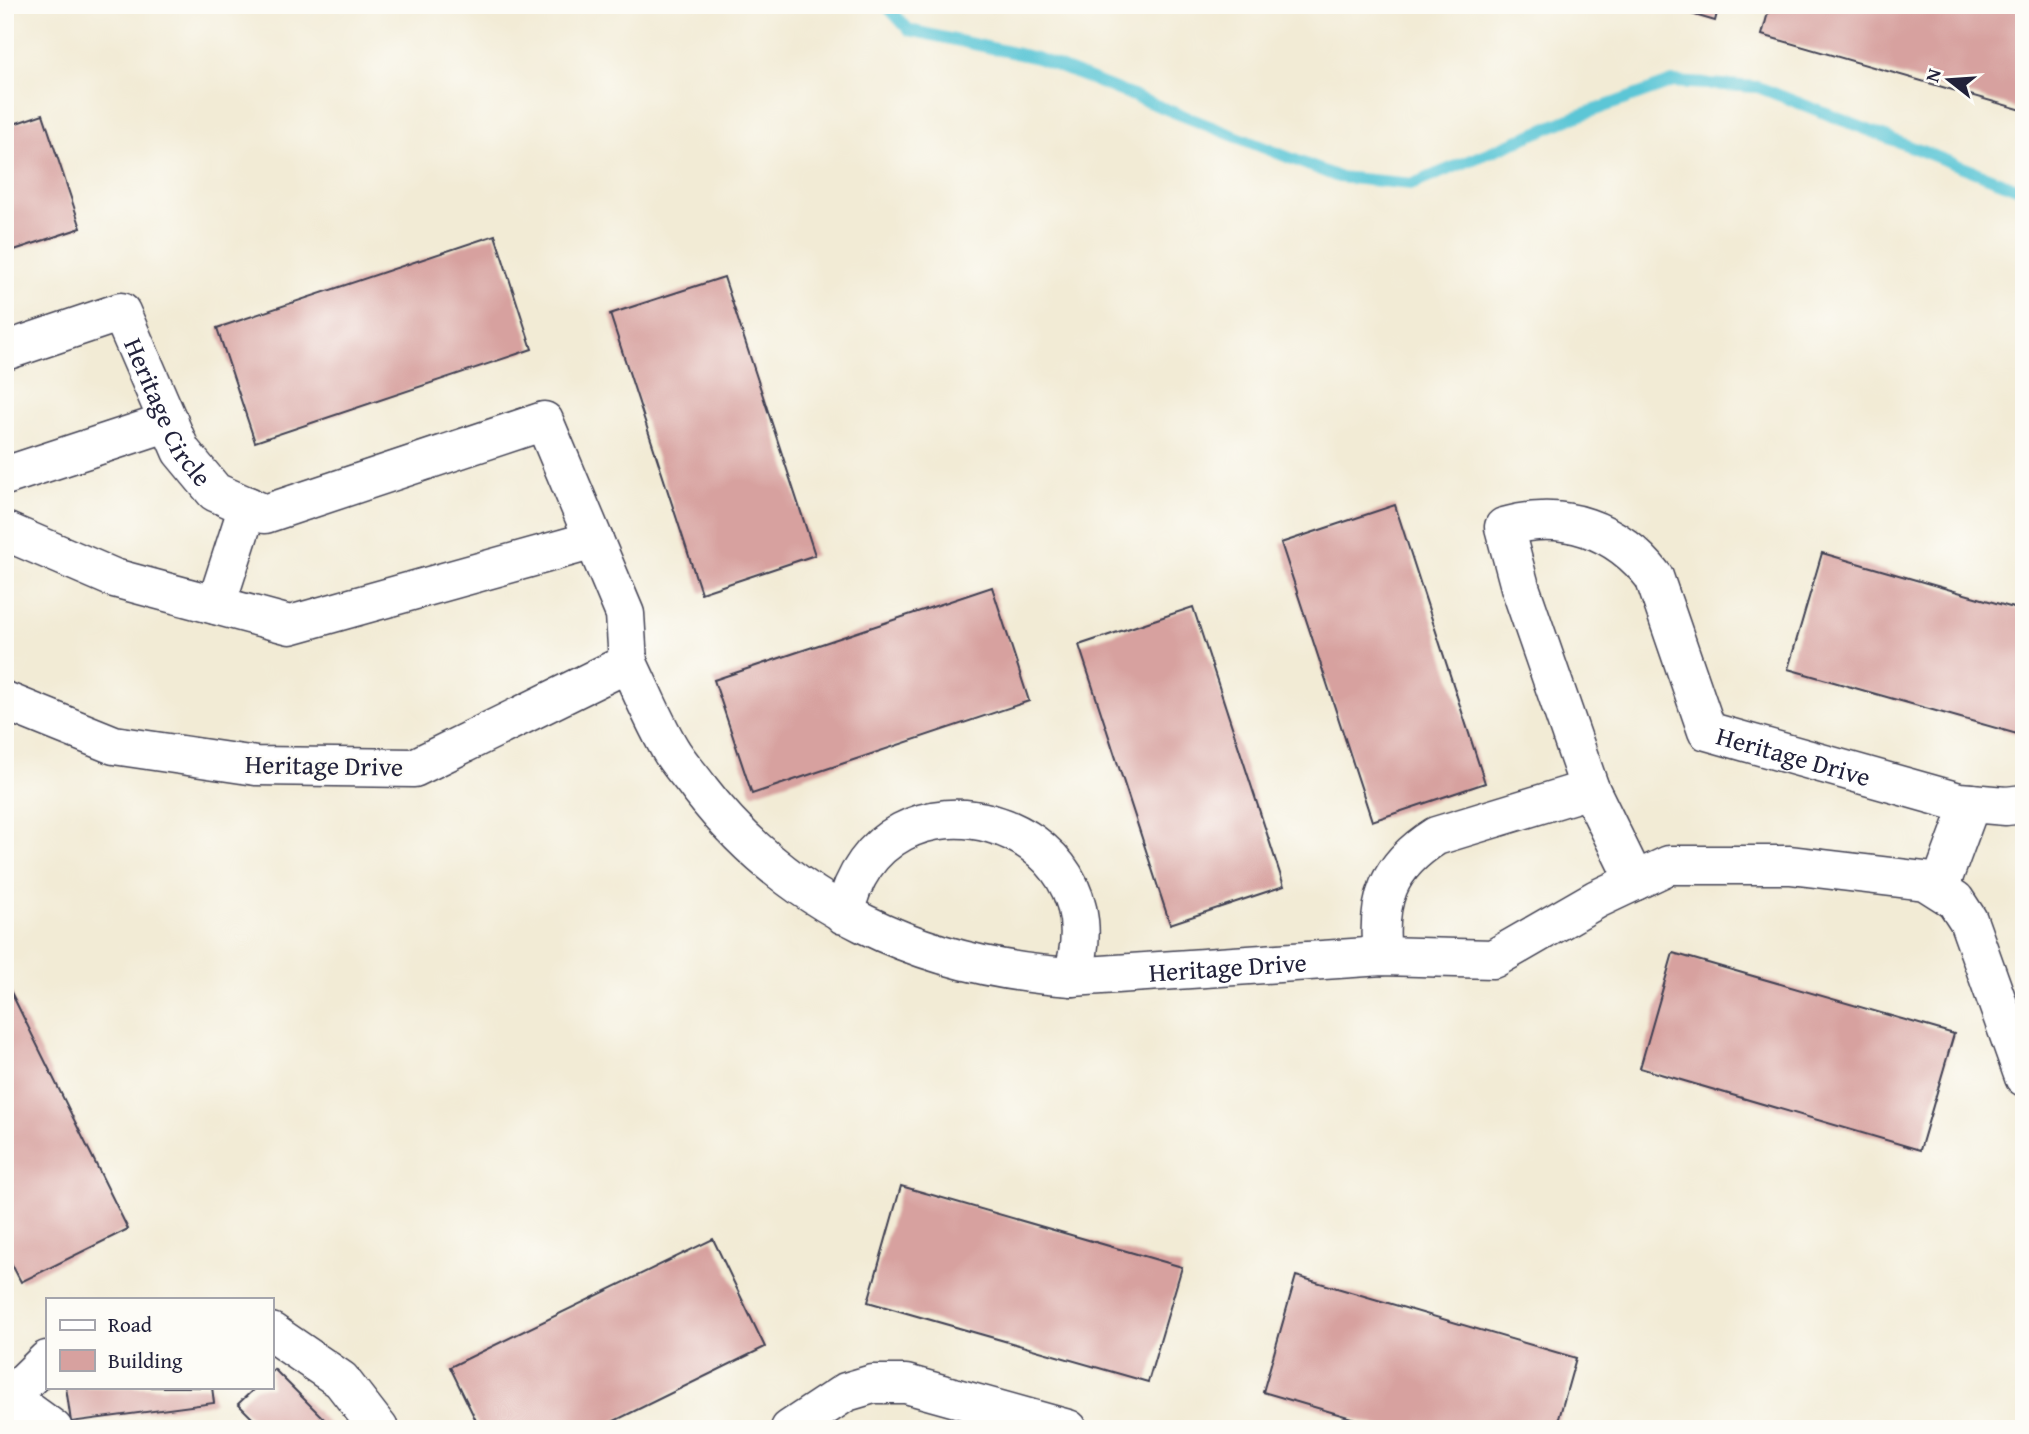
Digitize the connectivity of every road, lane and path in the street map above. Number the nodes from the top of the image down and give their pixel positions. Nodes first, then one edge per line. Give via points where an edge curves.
1 (5, 351) edge
2 (544, 421) joint
3 (169, 422) junction
4 (5, 476) edge
5 (248, 506) junction
6 (5, 531) edge
7 (594, 540) junction
8 (216, 605) junction
9 (628, 663) junction
10 (5, 701) edge
11 (1590, 789) junction
12 (1971, 803) junction
13 (2024, 804) edge
14 (1635, 881) junction
15 (1939, 889) junction
16 (844, 915) junction
17 (1382, 956) junction
18 (1072, 977) junction
19 (2024, 1077) edge
20 (273, 1333) edge
21 (46, 1361) edge
22 (6, 1398) edge
23 (52, 1429) edge
24 (379, 1429) edge
25 (790, 1429) edge
26 (1068, 1429) edge

1 - 3 street, Heritage Circle via 121,312
2 - 5 street, Heritage Circle via 265,514
2 - 7 street, Heritage Drive
3 - 4 street
3 - 5 street, Heritage Circle via 181,451 215,492
5 - 8 street
6 - 8 street via 114,578
7 - 8 street via 290,625
7 - 9 street, Heritage Drive via 625,614
9 - 10 street, Heritage Drive via 414,768 256,766 114,745
9 - 16 street, Heritage Drive via 671,750 722,817 778,870
11 - 12 street, Heritage Drive via 1520,587 1504,527 1545,520 1576,523 1618,541 1642,562 1654,577 1707,731
11 - 14 street, Heritage Drive
11 - 17 street via 1436,836 1421,846 1399,868 1382,900 1378,923
12 - 13 street, Heritage Drive
12 - 15 street
14 - 15 street, Heritage Drive via 1669,865 1790,865 1925,880
14 - 17 street, Heritage Drive via 1493,959
15 - 19 street, Heritage Drive via 1955,900 1968,920
16 - 18 street, Heritage Drive via 952,959 1026,974
16 - 18 street via 850,888 862,868 895,837 938,820 983,820 1026,837 1059,869 1077,911 1079,957
17 - 18 street, Heritage Drive
20 - 24 street via 341,1380
21 - 22 street
22 - 23 street
25 - 26 street via 846,1392 873,1384 905,1384

